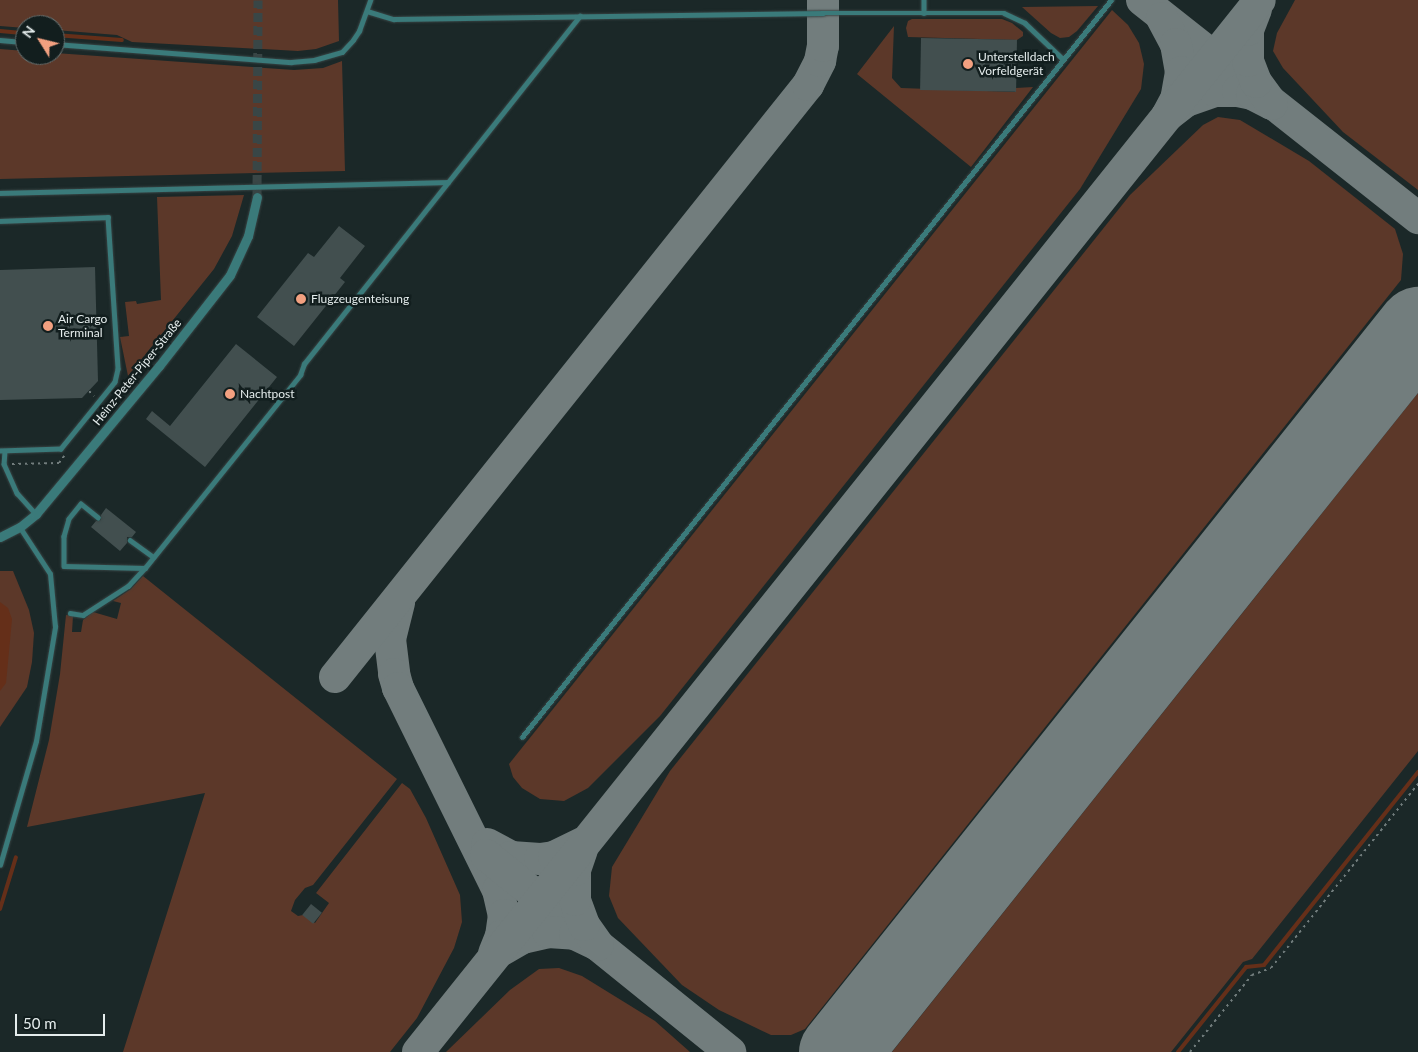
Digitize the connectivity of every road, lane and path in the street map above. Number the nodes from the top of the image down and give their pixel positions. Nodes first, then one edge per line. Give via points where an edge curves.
1 (370, 0) edge
2 (924, 0) edge
3 (1111, 0) edge
4 (367, 11) junction
5 (924, 13) junction
6 (580, 16) junction
7 (0, 40) edge
8 (15, 41) edge
9 (65, 45) edge
10 (1063, 59) junction
11 (448, 182) junction
12 (0, 193) edge
13 (258, 197) tunnel mouth
14 (0, 220) edge
15 (2, 451) edge
16 (36, 514) junction
17 (98, 518) dead end
18 (20, 527) junction
19 (0, 537) edge
20 (130, 540) dead end
21 (154, 557) junction
22 (145, 568) junction
23 (70, 613) dead end
24 (522, 737) dead end
25 (1418, 784) edge
26 (0, 866) edge
27 (1190, 1052) edge

1 - 4 lane
2 - 5 lane
3 - 10 lane
4 - 6 lane via 394,19
4 - 9 lane via 359,31 342,52 314,60 291,62
5 - 6 lane
5 - 10 lane via 1011,14 1026,23
6 - 11 lane
7 - 8 lane
10 - 24 lane
11 - 12 lane
11 - 21 lane via 304,364 300,375
13 - 16 street, Heinz-Peter-Piper-Straße via 248,236 230,275
14 - 15 lane via 108,217 118,369 115,382 61,449
15 - 16 lane via 17,494
16 - 18 street, Heinz-Peter-Piper-Straße
17 - 22 lane via 81,504 69,519 64,536 64,566
18 - 19 street, Heinz-Peter-Piper-Straße
18 - 26 lane via 50,574 55,627 36,742
20 - 21 lane
21 - 22 lane
22 - 23 lane via 128,586 83,615
25 - 27 path via 1271,968 1252,975

